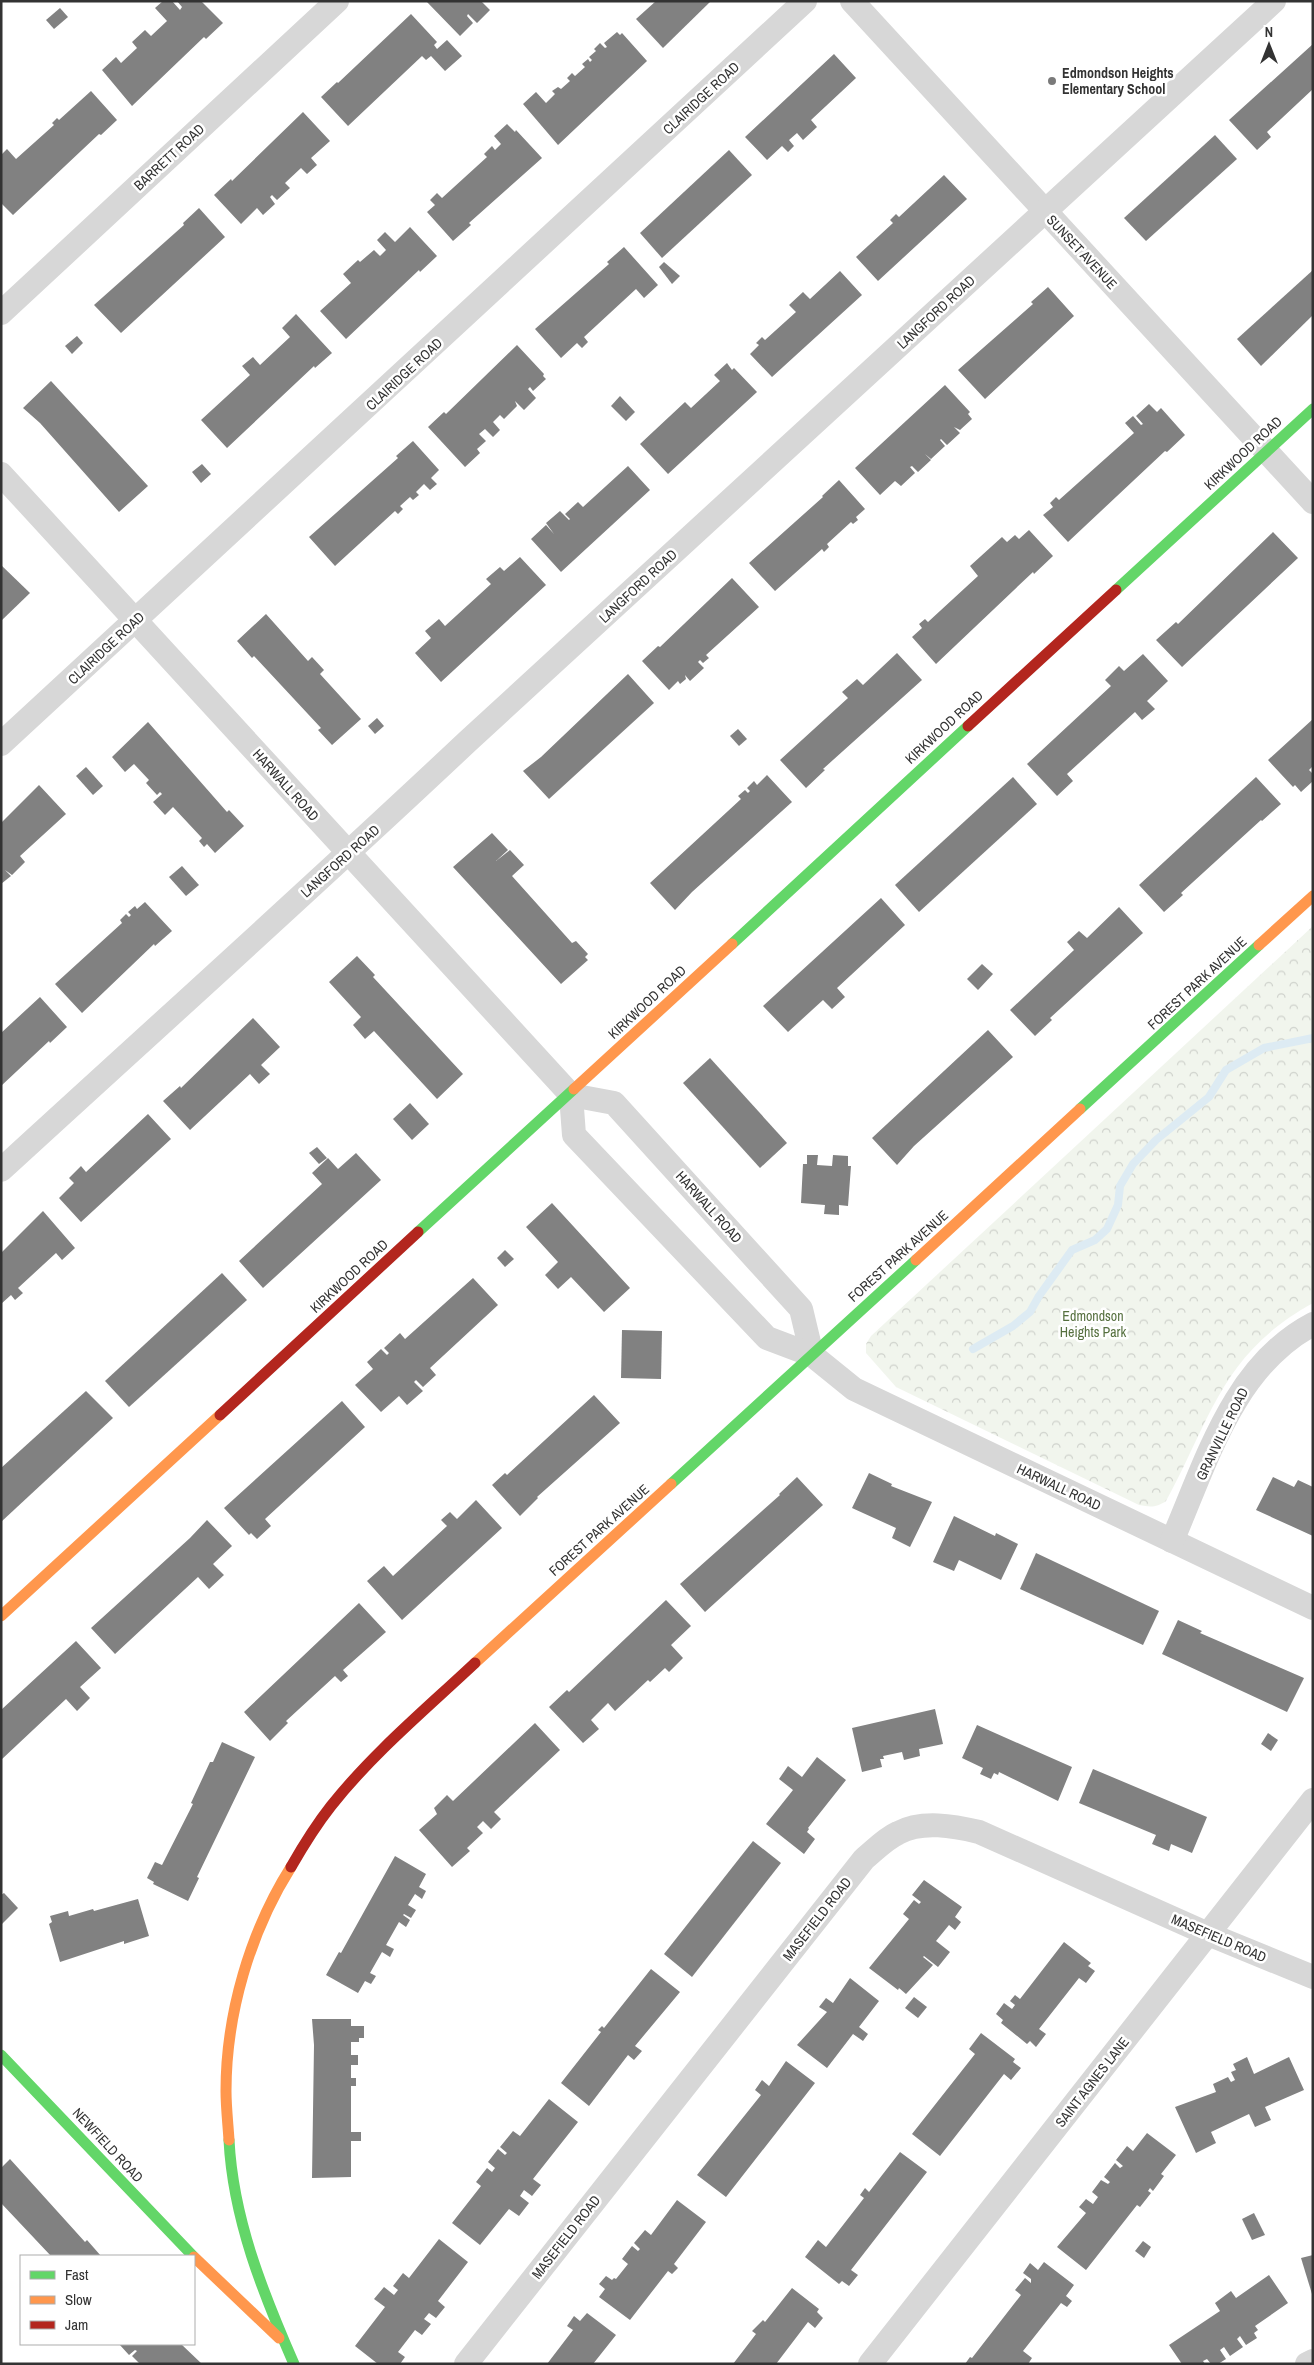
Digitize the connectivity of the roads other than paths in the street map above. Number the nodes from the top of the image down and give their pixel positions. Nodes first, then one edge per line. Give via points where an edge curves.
1 (337, 1) edge
2 (805, 1) edge
3 (852, 1) edge
4 (1274, 1) edge
5 (1046, 212) junction
6 (1, 313) edge
7 (1313, 410) edge
8 (1266, 452) junction
9 (1, 474) edge
10 (1313, 502) edge
11 (136, 620) junction
12 (1, 744) edge
13 (349, 854) junction
14 (1313, 896) edge
15 (571, 1095) junction
16 (1, 1170) edge
17 (1313, 1324) edge
18 (812, 1356) junction
19 (1172, 1540) junction
20 (1313, 1608) edge
21 (1, 1616) edge
22 (1313, 1800) edge
23 (1208, 1934) junction
24 (1313, 1977) edge
25 (1, 2054) edge
26 (193, 2255) edge
27 (195, 2257) edge
28 (284, 2342) junction
29 (1313, 2361) edge
30 (294, 2364) edge
31 (466, 2364) edge
32 (870, 2364) edge
33 (1307, 2364) edge

1 - 6 street, BARRETT ROAD
2 - 11 street, CLAIRIDGE ROAD
3 - 5 street, SUNSET AVENUE
4 - 5 street, LANGFORD ROAD
5 - 8 street, SUNSET AVENUE
5 - 13 street, LANGFORD ROAD
7 - 8 street, KIRKWOOD ROAD
8 - 10 street, SUNSET AVENUE
8 - 15 street, KIRKWOOD ROAD via 704,968
9 - 11 street, HARWALL ROAD
11 - 12 street, CLAIRIDGE ROAD
11 - 13 street, HARWALL ROAD
13 - 15 street, HARWALL ROAD
13 - 16 street, LANGFORD ROAD
14 - 18 street, FOREST PARK AVENUE
15 - 18 street, HARWALL ROAD via 574,1135 767,1338
15 - 18 street, HARWALL ROAD via 614,1103 802,1309
15 - 21 street, KIRKWOOD ROAD
17 - 19 street, GRANVILLE ROAD via 1274,1352 1251,1376 1222,1428
18 - 19 street, HARWALL ROAD via 854,1389
18 - 28 street, FOREST PARK AVENUE via 387,1747 332,1804 280,1882 239,1982 227,2064 226,2106 233,2182 241,2224
19 - 20 street, HARWALL ROAD
22 - 23 street, SAINT AGNES LANE
23 - 24 street, MASEFIELD ROAD
23 - 31 street, MASEFIELD ROAD via 979,1832 953,1826 923,1826 899,1832 864,1860
23 - 32 street, SAINT AGNES LANE
25 - 26 street, NEWFIELD ROAD
27 - 28 street, NEWFIELD ROAD
28 - 30 street, FOREST PARK AVENUE
29 - 33 street

